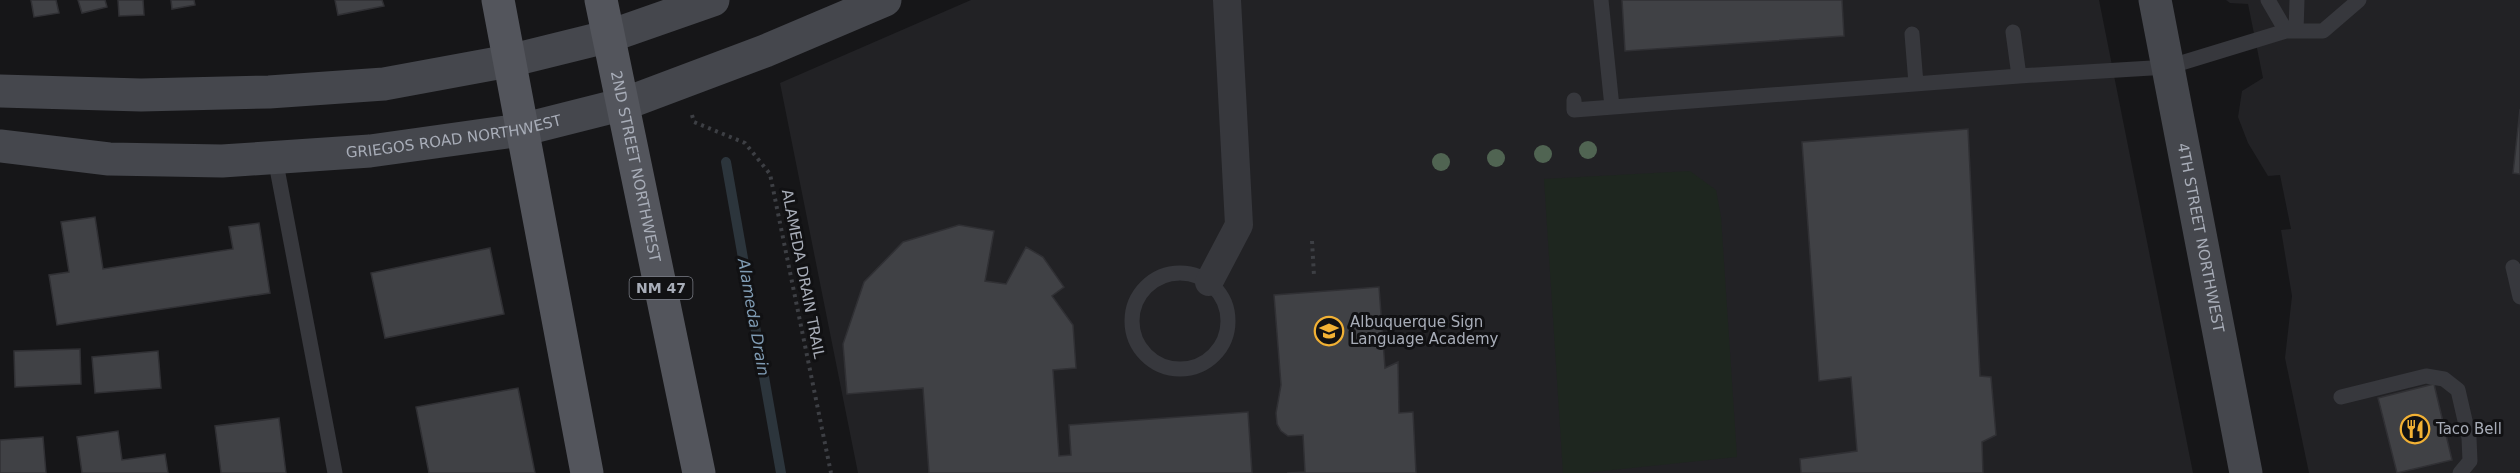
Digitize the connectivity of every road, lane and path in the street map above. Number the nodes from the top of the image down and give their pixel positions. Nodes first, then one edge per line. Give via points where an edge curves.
1 (498, 0) edge
2 (601, 0) edge
3 (713, 0) edge
4 (885, 0) edge
5 (1227, 0) edge
6 (1601, 0) edge
7 (2155, 0) edge
8 (2268, 0) edge
9 (2297, 0) edge
10 (2359, 0) edge
11 (2344, 6) edge
12 (2291, 31) junction
13 (2013, 32) dead end
14 (1912, 34) dead end
15 (609, 36) junction
16 (509, 61) junction
17 (2168, 67) junction
18 (2019, 76) junction
19 (1916, 84) junction
20 (0, 91) edge
21 (1574, 100) dead end
22 (624, 104) junction
23 (1612, 107) junction
24 (694, 122) dead end
25 (521, 130) junction
26 (0, 146) edge
27 (275, 158) junction
28 (1312, 241) dead end
29 (2513, 267) dead end
30 (1314, 276) dead end
31 (1209, 282) junction
32 (2520, 297) edge
33 (2341, 397) dead end
34 (334, 473) edge
35 (587, 473) edge
36 (699, 473) edge
37 (831, 473) edge
38 (2246, 473) edge
39 (2460, 473) edge

1 - 16 main road
2 - 15 main road, 2ND STREET NORTHWEST / NM 47
3 - 15 main road
4 - 22 main road, GRIEGOS ROAD NORTHWEST
5 - 31 street via 1239,225
6 - 23 lane
7 - 17 main road, 4TH STREET NORTHWEST
8 - 12 lane
9 - 12 lane
10 - 11 lane
11 - 12 lane via 2323,31
12 - 17 lane
13 - 18 lane
14 - 19 lane
15 - 16 main road
15 - 22 main road, 2ND STREET NORTHWEST / NM 47
16 - 20 main road via 384,84 269,92
16 - 25 main road
17 - 18 lane
17 - 38 main road, 4TH STREET NORTHWEST
18 - 19 lane
19 - 23 lane
21 - 23 lane via 1574,110
22 - 25 main road, GRIEGOS ROAD NORTHWEST
22 - 36 main road, 2ND STREET NORTHWEST / NM 47
24 - 37 path, ALAMEDA DRAIN TRAIL via 745,143 770,174
25 - 27 main road, GRIEGOS ROAD NORTHWEST via 370,151
25 - 35 main road
26 - 27 main road, GRIEGOS ROAD NORTHWEST via 109,159
27 - 34 lane
28 - 30 path
29 - 32 lane
31 - 31 lane via 1192,274 1175,273 1153,281 1137,298 1131,320 1135,340 1147,357 1165,367 1182,369 1209,359 1221,346 1227,328 1226,306
33 - 39 lane via 2426,376 2444,379 2458,390 2469,438 2470,461

